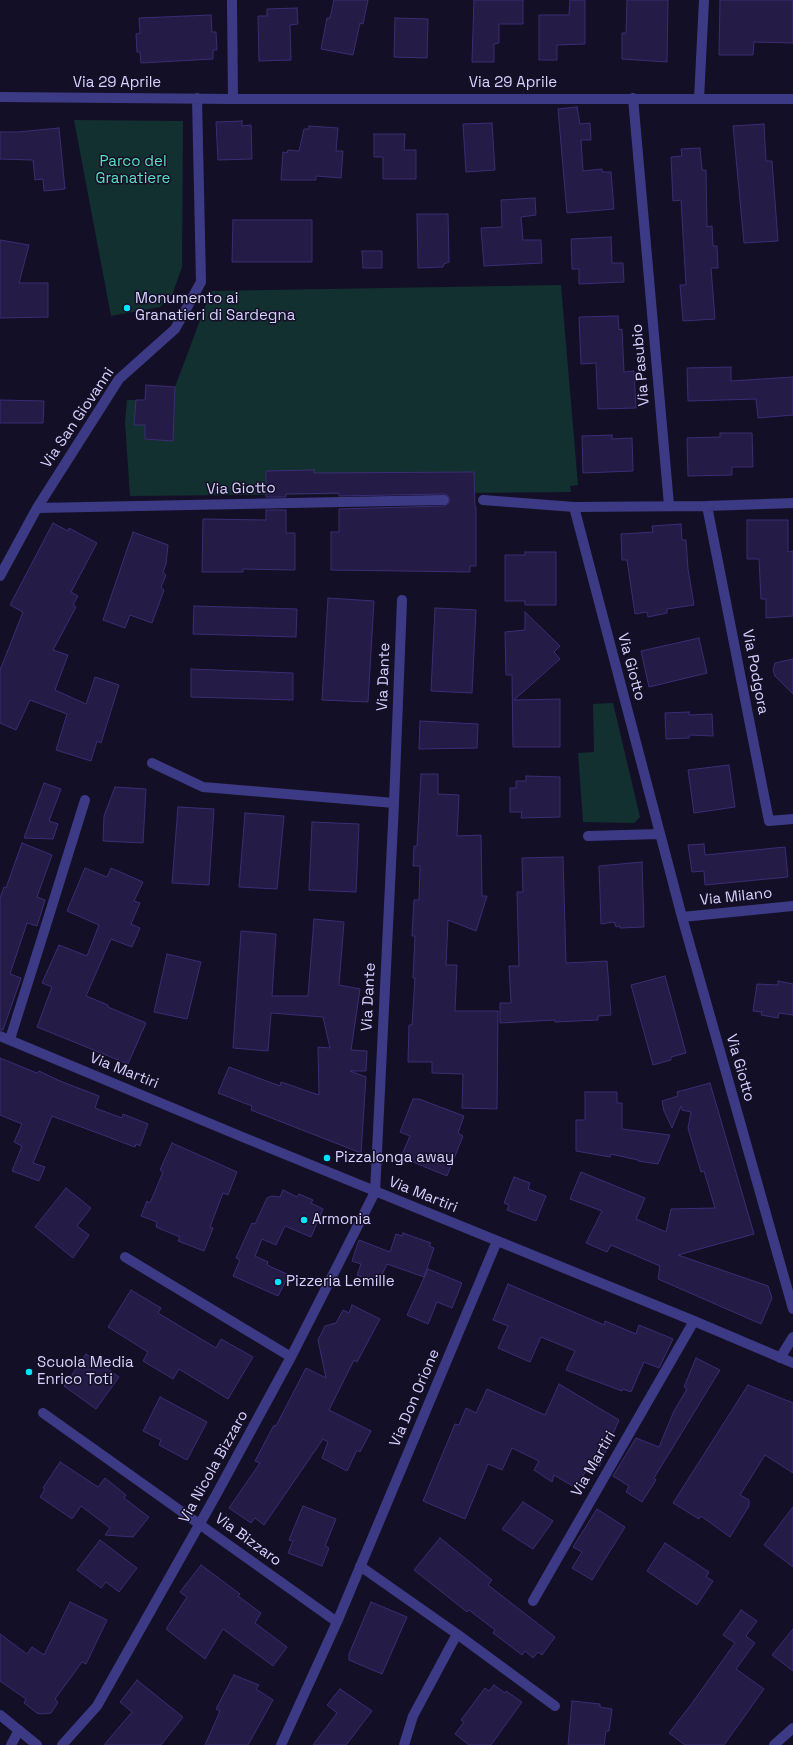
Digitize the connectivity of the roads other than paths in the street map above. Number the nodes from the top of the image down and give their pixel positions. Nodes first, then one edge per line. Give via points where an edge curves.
1 (232, 0) edge
2 (704, 0) edge
3 (0, 97) edge
4 (197, 98) junction
5 (633, 98) junction
6 (233, 99) junction
7 (699, 99) junction
8 (793, 99) edge
9 (444, 500) dead end
10 (483, 500) dead end
11 (793, 503) edge
12 (669, 505) junction
13 (706, 506) junction
14 (574, 507) junction
15 (37, 508) junction
16 (0, 576) edge
17 (402, 600) dead end
18 (152, 763) dead end
19 (85, 800) dead end
20 (394, 803) junction
21 (793, 819) edge
22 (660, 834) junction
23 (588, 836) dead end
24 (793, 906) edge
25 (682, 917) junction
26 (5, 1038) edge
27 (375, 1192) junction
28 (497, 1241) junction
29 (125, 1257) dead end
30 (793, 1309) edge
31 (694, 1321) junction
32 (793, 1337) edge
33 (291, 1357) junction
34 (780, 1358) junction
35 (793, 1363) edge
36 (43, 1413) dead end
37 (200, 1524) junction
38 (360, 1566) junction
39 (533, 1601) dead end
40 (337, 1622) junction
41 (457, 1634) junction
42 (555, 1706) dead end
43 (0, 1715) edge
44 (793, 1728) edge
45 (19, 1730) junction
46 (11, 1745) edge
47 (37, 1745) edge
48 (62, 1745) edge
49 (281, 1745) edge
50 (404, 1745) edge
51 (774, 1745) edge

1 - 6 street
2 - 7 street
3 - 4 street, Via 29 Aprile
4 - 6 street, Via 29 Aprile
4 - 15 street, Via San Giovanni via 201,282 174,329 120,379
5 - 6 street, Via 29 Aprile
5 - 7 street, Via 29 Aprile
5 - 12 street, Via Pasubio
7 - 8 street, Via 29 Aprile
9 - 15 street, Via Giotto
10 - 14 street
11 - 13 street
12 - 13 street
12 - 14 street
13 - 21 street, Via Podgora via 769,821
14 - 22 street, Via Giotto
15 - 16 street, Via San Giovanni
17 - 20 street, Via Dante
18 - 20 street via 203,787
19 - 26 street, Via Martiri via 42,938
20 - 27 street, Via Dante
22 - 23 street
22 - 25 street, Via Giotto
24 - 25 street, Via Milano
25 - 30 street, Via Giotto
26 - 27 street, Via Martiri
27 - 28 street, Via Martiri
27 - 33 street, Via Nicola Bizzaro
28 - 31 street, Via Martiri
28 - 38 street, Via Don Orione
29 - 33 street
31 - 34 street, Via Martiri
31 - 39 street, Via Martiri
32 - 34 street
33 - 37 street, Via Nicola Bizzaro
34 - 35 street, Via Martiri
36 - 37 street, Via Bizzaro
37 - 40 street, Via Bizzaro
37 - 48 street, Via Nicola Bizzaro via 98,1706
38 - 40 street, Via Don Orione
38 - 41 street
40 - 49 street, Via Don Orione
41 - 42 street
41 - 50 street via 413,1716
43 - 45 street
44 - 51 street
45 - 46 street
45 - 47 street

